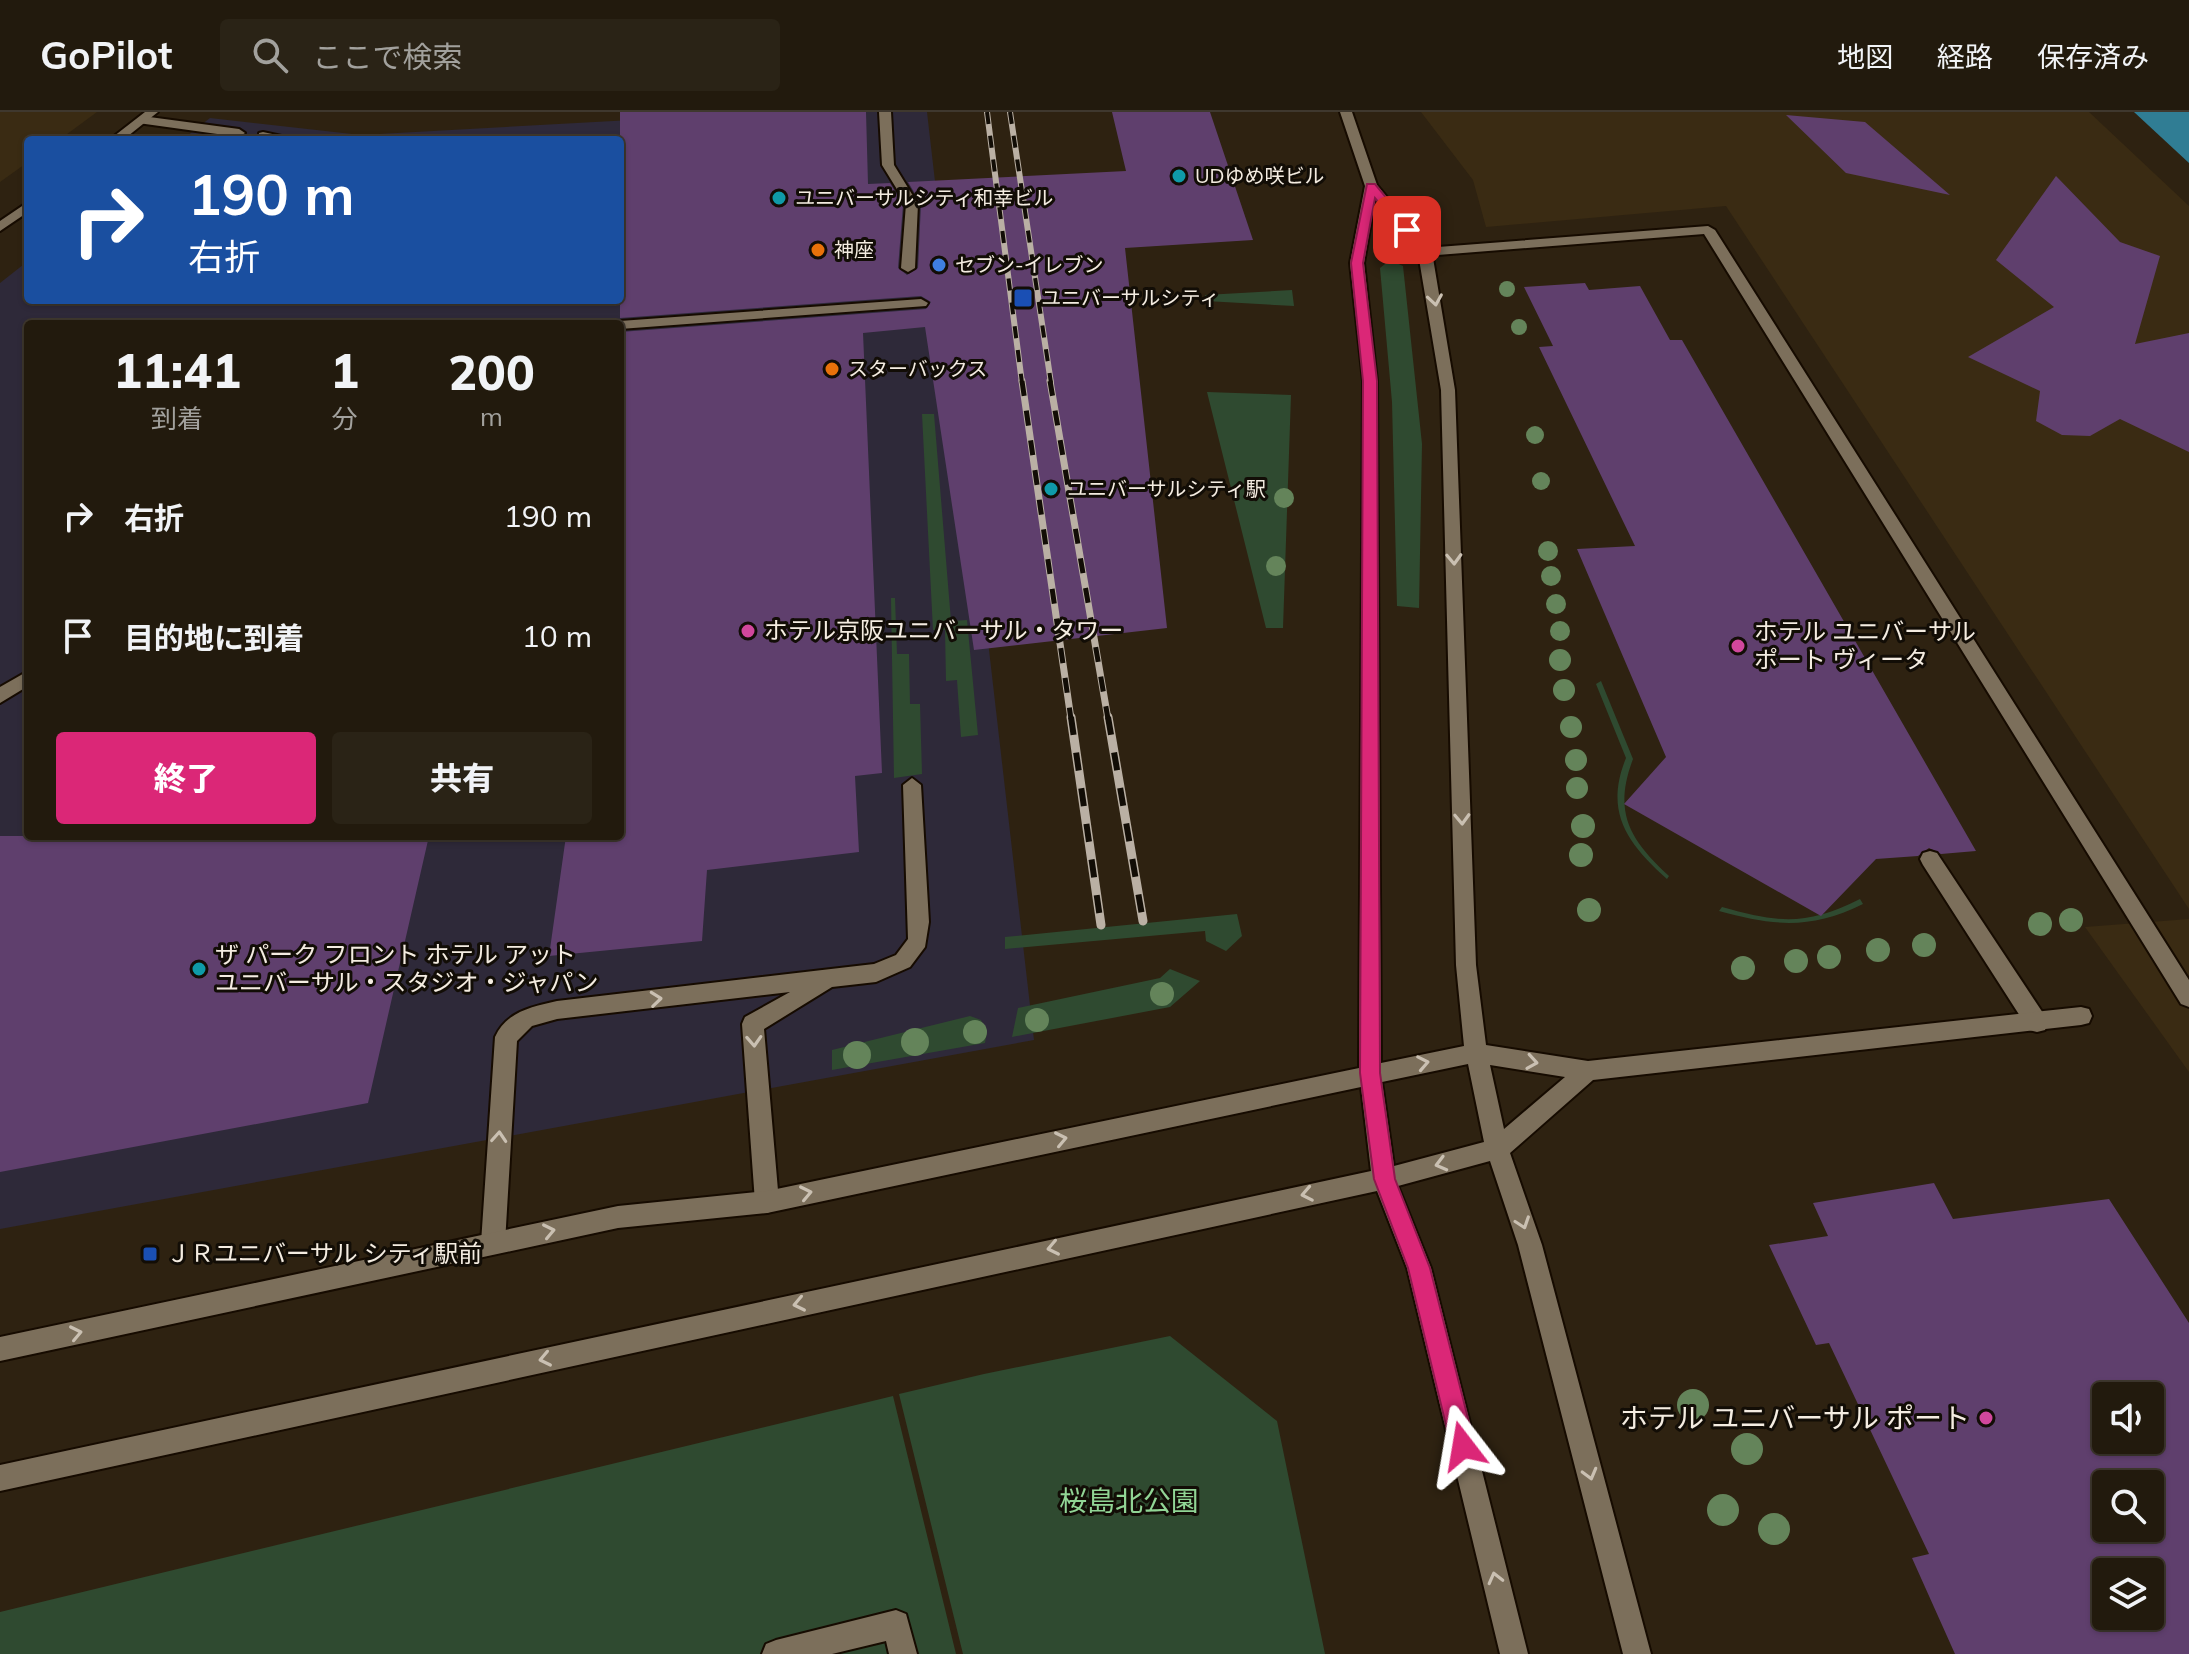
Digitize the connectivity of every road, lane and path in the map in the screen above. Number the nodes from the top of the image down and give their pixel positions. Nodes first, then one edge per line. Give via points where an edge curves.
1 (885, 112) edge
2 (1346, 112) edge
3 (147, 116) edge
4 (239, 133) dead end
5 (120, 136) edge
6 (1371, 186) junction
7 (24, 209) edge
8 (0, 227) edge
9 (1425, 252) junction
10 (908, 268) dead end
11 (921, 303) dead end
12 (624, 325) edge
13 (24, 680) edge
14 (0, 696) edge
15 (912, 785) dead end
16 (1930, 859) dead end
17 (830, 979) junction
18 (2189, 998) edge
19 (2081, 1016) dead end
20 (2037, 1023) junction
21 (1476, 1053) junction
22 (1588, 1071) junction
23 (1370, 1073) junction
24 (1497, 1149) junction
25 (1384, 1179) junction
26 (767, 1202) junction
27 (493, 1243) junction
28 (0, 1349) edge
29 (0, 1478) edge
30 (776, 1654) edge
31 (903, 1654) edge
32 (1514, 1654) edge
33 (1637, 1654) edge

1 - 10 street via 888,165 912,204
2 - 6 street
3 - 4 street
3 - 5 street
6 - 9 street
6 - 23 street via 1357,263 1370,381
7 - 8 street
9 - 18 street via 1708,230
9 -> 21 street via 1448,390 1466,965
11 - 12 street
13 - 14 street
15 - 17 street via 918,941 903,961 876,973
16 - 20 street
17 -> 26 street via 753,1024
27 -> 17 street via 506,1037 525,1018
19 - 20 street
20 - 22 street
21 -> 22 street
23 -> 21 street
21 - 24 street
22 - 24 street
23 - 25 street
26 -> 23 street
24 -> 25 street
24 -> 33 street via 1530,1245
25 -> 29 street
32 -> 25 street via 1419,1268
27 -> 26 street via 618,1217
28 -> 27 street
30 - 31 street via 896,1624

